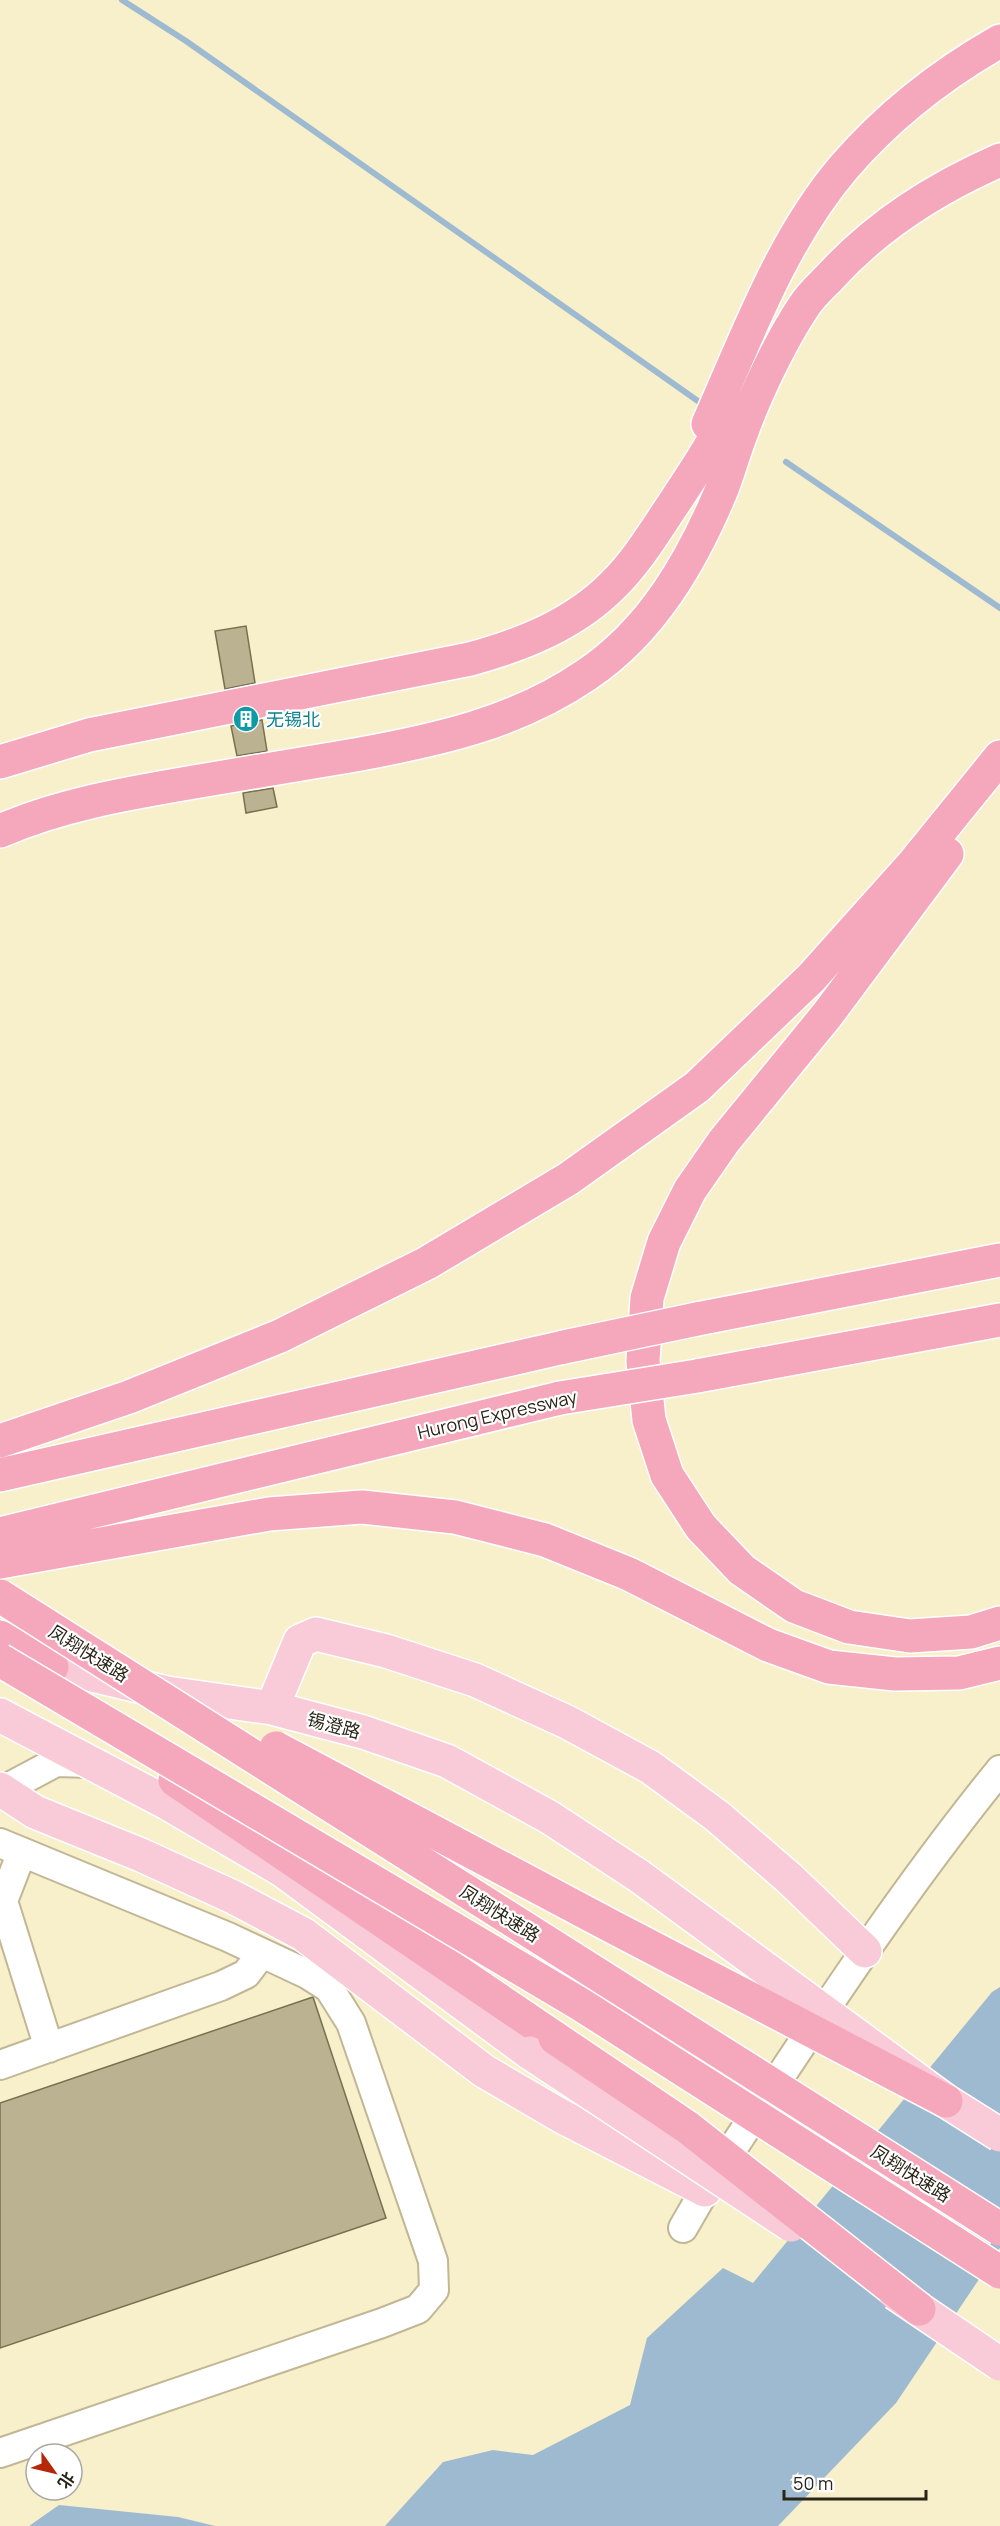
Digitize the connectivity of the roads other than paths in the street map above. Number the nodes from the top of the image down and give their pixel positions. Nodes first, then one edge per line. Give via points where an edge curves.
1 (1000, 41) edge
2 (1000, 142) edge
3 (1000, 160) edge
4 (1000, 183) edge
5 (723, 486) junction
6 (664, 518) junction
7 (1000, 757) edge
8 (3, 762) edge
9 (1000, 783) edge
10 (0, 831) edge
11 (1000, 1260) edge
12 (1000, 1320) edge
13 (0, 1441) edge
14 (0, 1475) edge
15 (0, 1534) edge
16 (0, 1562) edge
17 (0, 1596) edge
18 (39, 1621) junction
19 (1000, 1623) edge
20 (0, 1637) edge
21 (0, 1651) edge
22 (0, 1661) edge
23 (1000, 1663) edge
24 (52, 1667) junction
25 (272, 1708) junction
26 (0, 1715) edge
27 (90, 1763) junction
28 (1000, 1770) edge
29 (1, 1791) edge
30 (11, 1848) edge
31 (865, 1951) junction
32 (262, 1953) junction
33 (49, 2048) junction
34 (0, 2065) edge
35 (946, 2101) junction
36 (1000, 2134) edge
37 (705, 2190) junction
38 (683, 2228) dead end
39 (1000, 2229) edge
40 (1000, 2272) edge
41 (919, 2309) junction
42 (1000, 2364) edge
43 (0, 2453) edge

1 - 6 highway via 959,64 898,112 844,167 819,202 766,294
2 - 6 highway via 936,166 859,221 821,257 759,346 717,439
3 - 5 highway via 957,179 875,233 805,304 741,432
4 - 5 highway via 975,191 928,216 890,244 853,279 822,316 796,357
5 - 10 highway via 698,543 668,593 630,640 587,675 536,705 480,728 422,743 114,796 29,818
6 - 8 highway via 614,585 585,609 525,642 445,664 89,735
7 - 13 highway via 914,863 811,978 697,1087 568,1179 427,1263 279,1336 129,1397
9 - 19 highway via 690,1190 664,1242 647,1298 643,1361 649,1420 667,1475 701,1527 742,1570 794,1606 849,1628 910,1636 971,1632
11 - 14 highway, bridge via 564,1347
12 - 15 highway, Hurong Expressway, bridge via 560,1398
16 - 23 highway via 270,1514 362,1507 455,1517 545,1540 629,1574 768,1645 829,1667 906,1674 959,1673
17 - 18 highway, 凤翔快速路, bridge
18 - 35 highway, bridge
18 - 39 highway, 凤翔快速路, bridge
20 - 24 highway
21 - 24 main road, 锡澄路
22 - 40 highway, 凤翔快速路, bridge via 580,2004
22 - 41 highway, bridge via 687,2127
24 - 25 main road, 锡澄路 via 168,1693
25 - 31 main road via 300,1641 316,1634 386,1651 475,1680 567,1722 650,1767 717,1816
25 - 35 main road, 锡澄路, bridge via 363,1732 447,1761 549,1817 639,1876
26 - 27 main road
27 - 29 street via 56,1762
27 - 41 main road, bridge via 282,1870 530,2053
28 - 31 street via 942,1842
29 - 37 main road via 35,1812 141,1855 303,1934 484,2071 561,2116
30 - 32 street
30 - 33 street via 3,1901
31 - 37 street
32 - 33 street via 246,1974 221,1986
32 - 43 street via 329,1988 351,2023 434,2261 434,2290 418,2309 382,2323
33 - 34 street
35 - 36 main road, 锡澄路, bridge
37 - 38 street
41 - 42 main road, bridge

